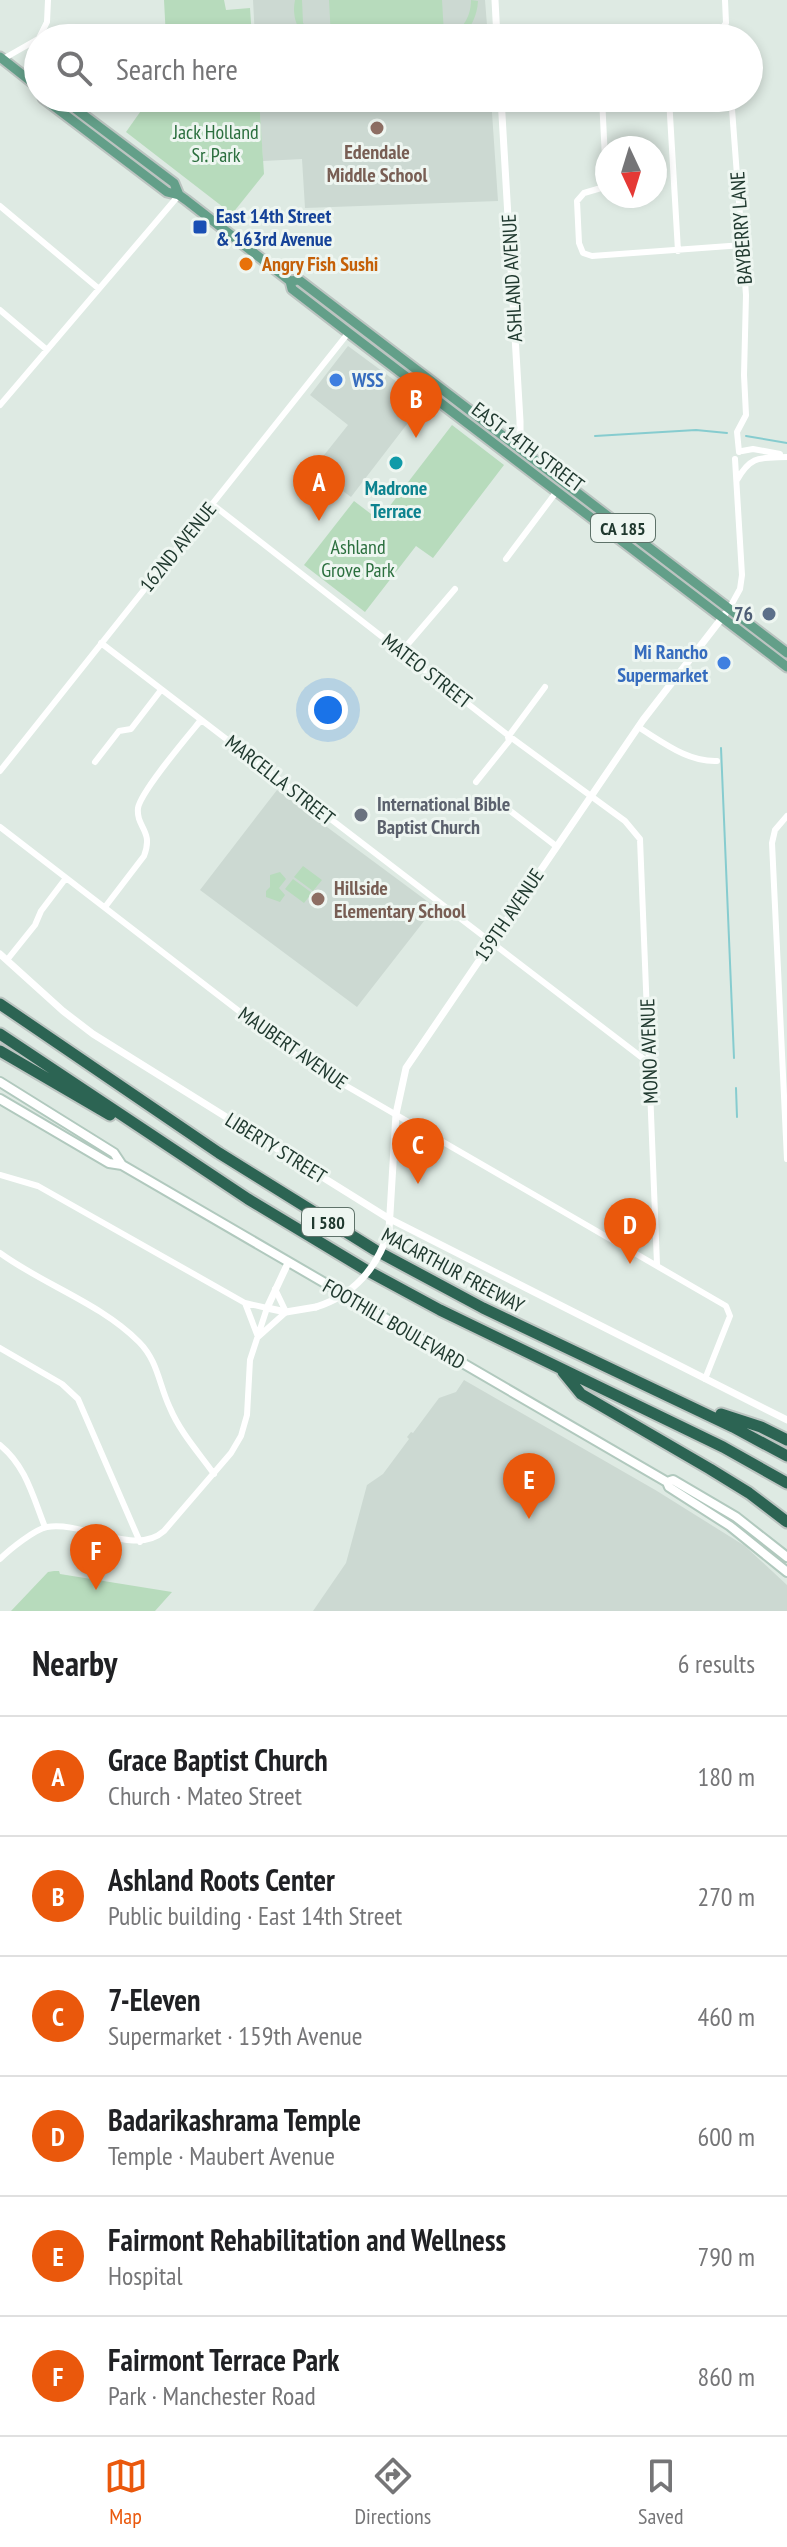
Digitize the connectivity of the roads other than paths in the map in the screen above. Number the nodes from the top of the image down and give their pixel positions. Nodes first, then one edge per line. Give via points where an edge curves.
1 (48, 0) edge
2 (495, 0) edge
3 (725, 0) edge
4 (46, 24) edge
5 (496, 24) edge
6 (725, 24) edge
7 (24, 47) edge
8 (1, 59) edge
9 (24, 76) edge
10 (61, 112) edge
11 (80, 112) edge
12 (502, 112) edge
13 (602, 112) edge
14 (670, 112) edge
15 (733, 112) edge
16 (179, 195) junction
17 (0, 206) edge
18 (743, 245) junction
19 (678, 251) junction
20 (290, 281) junction
21 (98, 288) junction
22 (0, 310) edge
23 (356, 323) junction
24 (349, 333) junction
25 (46, 349) junction
26 (0, 405) edge
27 (746, 415) joint
28 (518, 447) junction
29 (739, 454) junction
30 (787, 456) edge
31 (512, 457) junction
32 (748, 463) junction
33 (737, 480) junction
34 (557, 491) junction
35 (212, 504) junction
36 (506, 559) dead end
37 (455, 589) dead end
38 (726, 613) junction
39 (101, 643) junction
40 (402, 651) junction
41 (787, 653) edge
42 (787, 667) edge
43 (545, 687) dead end
44 (161, 690) junction
45 (201, 720) junction
46 (638, 727) junction
47 (509, 736) junction
48 (717, 761) dead end
49 (95, 762) dead end
50 (0, 771) edge
51 (476, 782) dead end
52 (591, 795) junction
53 (509, 810) dead end
54 (787, 816) edge
55 (0, 827) edge
56 (640, 839) joint
57 (556, 846) junction
58 (66, 878) junction
59 (105, 907) junction
60 (492, 942) junction
61 (0, 954) edge
62 (7, 960) junction
63 (0, 1004) edge
64 (0, 1034) edge
65 (0, 1051) edge
66 (649, 1063) junction
67 (0, 1082) edge
68 (0, 1099) edge
69 (396, 1114) junction
70 (157, 1139) junction
71 (787, 1159) edge
72 (122, 1165) junction
73 (0, 1175) edge
74 (388, 1218) junction
75 (0, 1253) edge
76 (288, 1263) junction
77 (657, 1264) junction
78 (275, 1289) junction
79 (245, 1303) junction
80 (267, 1308) junction
81 (286, 1312) junction
82 (258, 1337) junction
83 (0, 1348) edge
84 (558, 1366) junction
85 (705, 1379) junction
86 (678, 1401) junction
87 (787, 1420) edge
88 (787, 1440) edge
89 (0, 1445) edge
90 (787, 1456) edge
91 (214, 1474) junction
92 (667, 1482) junction
93 (787, 1483) edge
94 (736, 1517) junction
95 (787, 1522) edge
96 (730, 1526) junction
97 (45, 1527) junction
98 (140, 1542) junction
99 (787, 1557) edge
100 (0, 1559) edge
101 (787, 1572) edge

1 - 4 street
2 - 5 street
3 - 6 street
7 - 8 street
8 - 9 main road
10 - 16 main road, EAST 14TH STREET / CA 185 via 167,192
11 - 16 main road, EAST 14TH STREET / CA 185 via 174,183
12 - 28 street, ASHLAND AVENUE
13 - 19 street via 605,182 577,201 580,248 592,256
14 - 19 street
15 - 18 street, BAYBERRY LANE
16 - 20 main road, EAST 14TH STREET / CA 185
16 - 21 street
17 - 21 street
18 - 19 street
18 - 27 street, BAYBERRY LANE
20 - 23 main road, EAST 14TH STREET / CA 185 via 299,280
20 - 24 main road, EAST 14TH STREET / CA 185 via 292,289
21 - 25 street
22 - 25 street
23 - 24 street, 162ND AVENUE
23 - 28 main road, EAST 14TH STREET / CA 185
24 - 31 main road, EAST 14TH STREET / CA 185
24 - 35 street, 162ND AVENUE
25 - 26 street
27 - 29 street, 159TH AVENUE via 737,432
28 - 31 street, ASHLAND AVENUE
28 - 38 main road, EAST 14TH STREET / CA 185
29 - 30 street via 753,449
29 - 32 street via 748,454
29 - 32 street via 739,465
29 - 33 street, 159TH AVENUE
30 - 32 street
31 - 34 main road, EAST 14TH STREET / CA 185
32 - 33 street
33 - 38 street, 159TH AVENUE via 742,575
34 - 36 street
34 - 38 main road, EAST 14TH STREET / CA 185
35 - 39 street, 162ND AVENUE
35 - 40 street, MATEO STREET
37 - 40 street
38 - 41 main road, EAST 14TH STREET / CA 185
38 - 42 main road, EAST 14TH STREET / CA 185
38 - 46 street, 159TH AVENUE
39 - 44 street, MARCELLA STREET
39 - 50 street, 162ND AVENUE
40 - 47 street, MATEO STREET
43 - 47 street
44 - 45 street, MARCELLA STREET
44 - 49 street via 131,729 119,731
45 - 59 street via 142,798 139,815 148,846
45 - 60 street, MARCELLA STREET
46 - 48 street via 687,756
46 - 52 street, 159TH AVENUE
47 - 51 street
47 - 52 street, MATEO STREET
52 - 56 street, MATEO STREET via 634,828
52 - 57 street, 159TH AVENUE
53 - 57 street
54 - 71 street via 772,843
55 - 58 street, MAUBERT AVENUE
56 - 66 street, MONO AVENUE
57 - 60 street, 159TH AVENUE
58 - 59 street, MAUBERT AVENUE
58 - 62 street
59 - 69 street, MAUBERT AVENUE via 305,1062
60 - 66 street, MARCELLA STREET
60 - 69 street, 159TH AVENUE via 406,1068
61 - 62 street, LIBERTY STREET
62 - 74 street, LIBERTY STREET via 93,1034
63 - 86 highway, MACARTHUR FREEWAY / I 580 via 338,1228 483,1308
64 - 70 highway, MACARTHUR FREEWAY / I 580
65 - 70 highway
66 - 77 street, MONO AVENUE
67 - 72 main road, FOOTHILL BOULEVARD via 114,1153
68 - 72 main road, FOOTHILL BOULEVARD via 109,1163
69 - 74 street, 159TH AVENUE
69 - 77 street, MAUBERT AVENUE
70 - 84 highway, MACARTHUR FREEWAY / I 580 via 352,1262
72 - 76 main road, FOOTHILL BOULEVARD
73 - 79 street via 38,1186
74 - 81 street, 159TH AVENUE, bridge via 379,1258 363,1279 316,1307
74 - 85 street, LIBERTY STREET
75 - 91 street via 79,1298 138,1341 152,1359 169,1408
76 - 78 street
76 - 92 main road, FOOTHILL BOULEVARD
77 - 85 street, MAUBERT AVENUE via 730,1311
78 - 80 street
78 - 81 street
79 - 80 street
79 - 82 street
80 - 81 street, 159TH AVENUE
80 - 82 street
81 - 82 street
82 - 91 street via 241,1436
83 - 98 street via 78,1399
84 - 93 highway, MACARTHUR FREEWAY / I 580
84 - 95 highway via 581,1394 749,1493
85 - 87 street, LIBERTY STREET
86 - 88 highway
86 - 90 highway, MACARTHUR FREEWAY / I 580
89 - 97 street via 24,1471
91 - 98 street via 157,1538
92 - 94 main road, FOOTHILL BOULEVARD via 673,1480
92 - 96 main road, FOOTHILL BOULEVARD
94 - 96 main road
94 - 99 main road, FOOTHILL BOULEVARD
96 - 101 main road, FOOTHILL BOULEVARD
97 - 98 street via 84,1529
97 - 100 street

